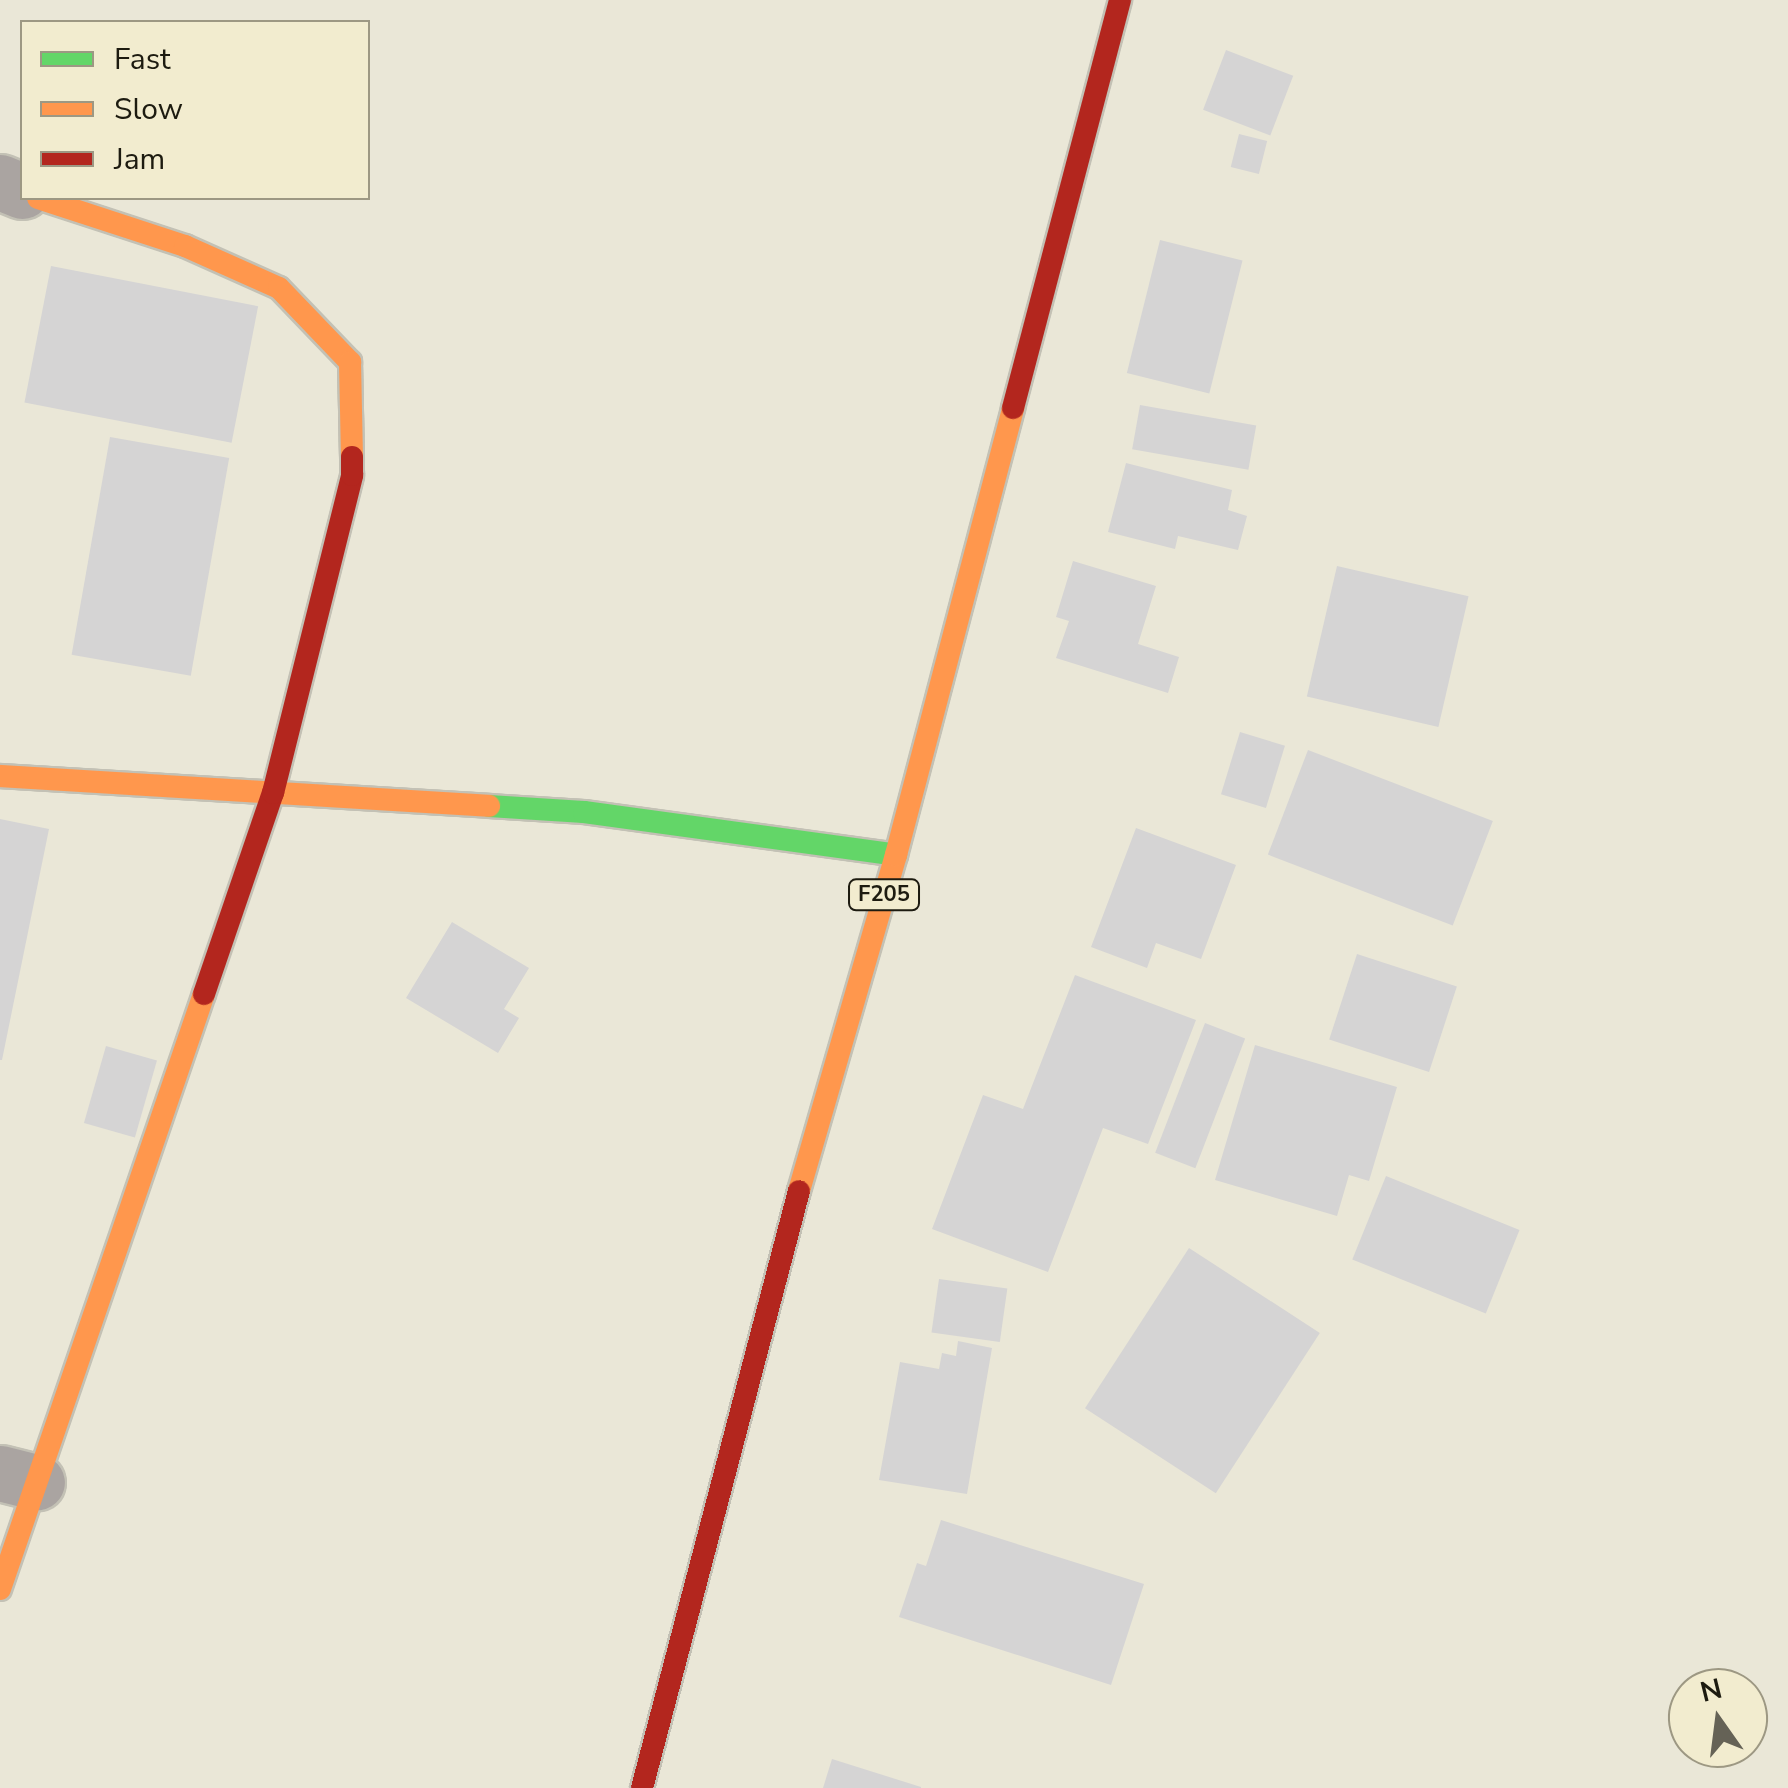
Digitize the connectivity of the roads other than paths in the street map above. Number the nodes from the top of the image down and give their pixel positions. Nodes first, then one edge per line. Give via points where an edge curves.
1 (1120, 0) edge
2 (44, 200) edge
3 (0, 776) edge
4 (273, 792) junction
5 (896, 855) junction
6 (18, 1478) edge
7 (0, 1589) edge
8 (642, 1788) edge

1 - 5 street, F205
2 - 4 street via 185,246 280,288 350,362 352,475
3 - 4 street
4 - 5 street via 584,812
4 - 6 street
5 - 8 street, F205 via 787,1232
6 - 7 street

